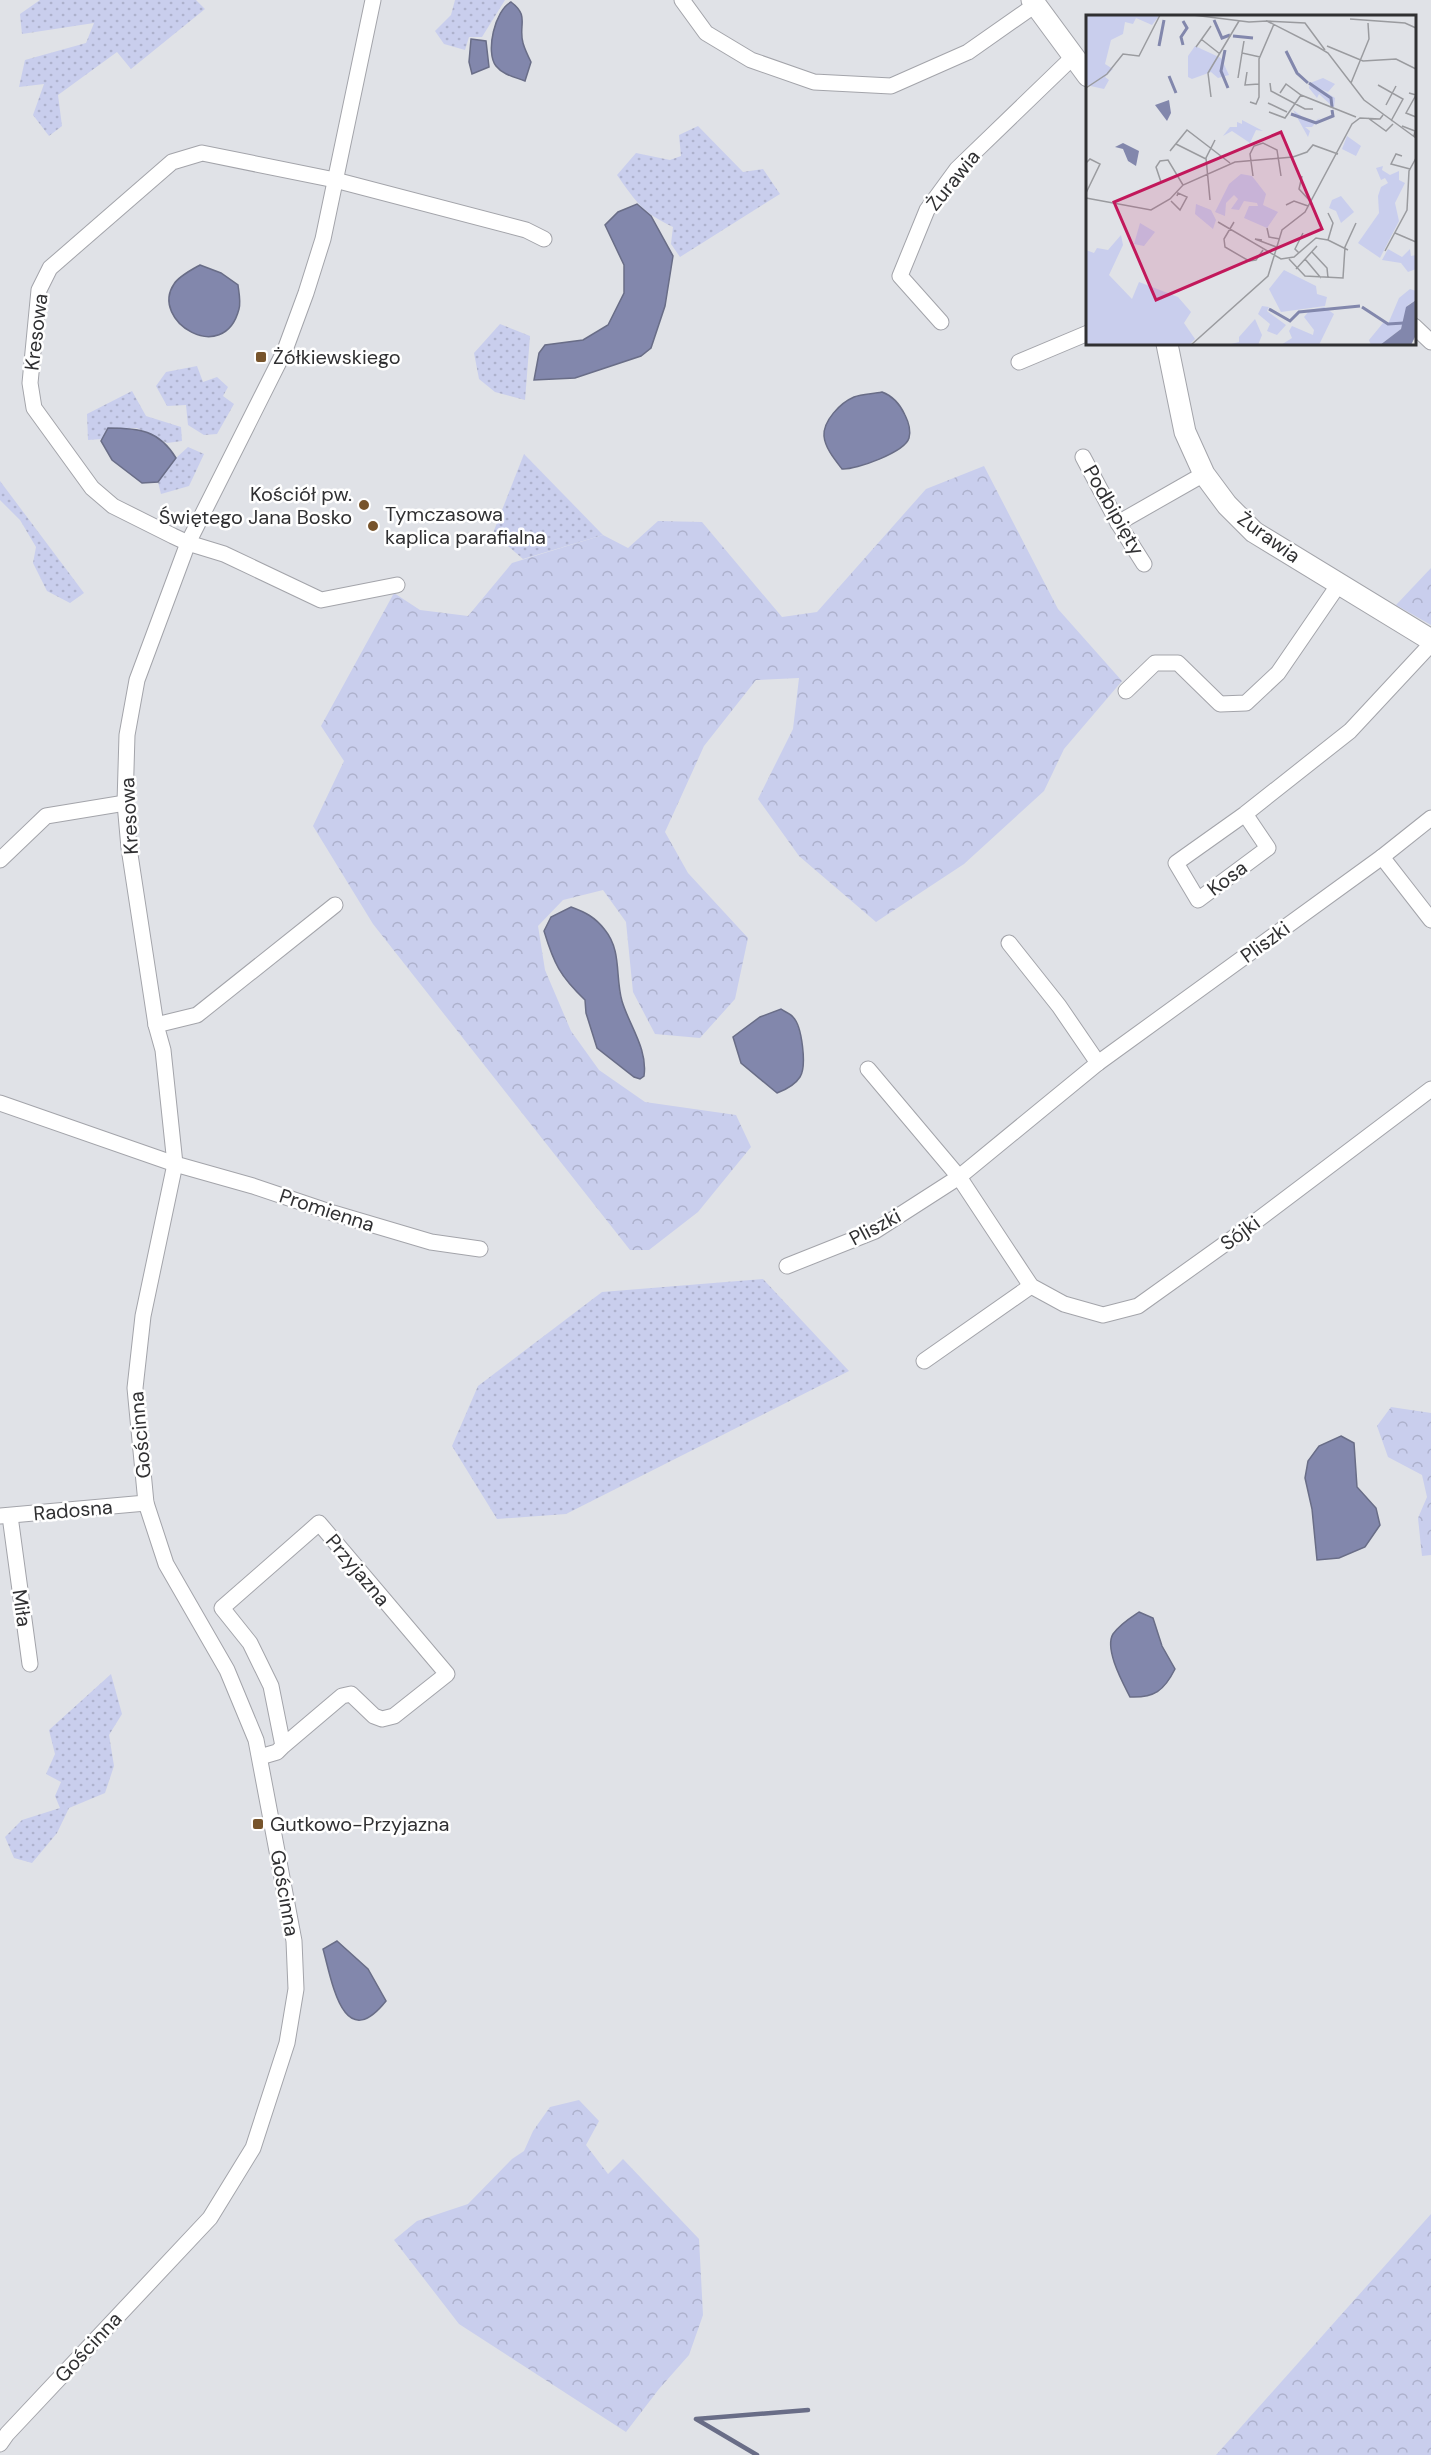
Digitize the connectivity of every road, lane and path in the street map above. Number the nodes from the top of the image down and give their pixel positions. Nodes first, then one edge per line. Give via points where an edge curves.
1 (373, 0) edge
2 (682, 0) edge
3 (1034, 2) edge
4 (1073, 57) junction
5 (1086, 73) edge
6 (335, 180) junction
7 (544, 239) dead end
8 (941, 322) dead end
9 (1416, 328) edge
10 (1086, 334) edge
11 (1431, 342) edge
12 (1167, 345) edge
13 (1019, 362) dead end
14 (1083, 457) dead end
15 (1204, 474) junction
16 (1118, 523) junction
17 (188, 543) junction
18 (1144, 564) dead end
19 (1338, 584) junction
20 (397, 585) dead end
21 (1431, 642) edge
22 (1126, 691) dead end
23 (125, 803) junction
24 (1245, 814) junction
25 (1431, 818) edge
26 (1382, 857) junction
27 (0, 860) edge
28 (335, 905) dead end
29 (1431, 920) edge
30 (1009, 943) dead end
31 (156, 1025) junction
32 (1098, 1063) junction
33 (868, 1069) dead end
34 (1431, 1089) edge
35 (0, 1103) edge
36 (175, 1164) junction
37 (959, 1177) junction
38 (480, 1249) dead end
39 (787, 1266) dead end
40 (1031, 1286) junction
41 (924, 1360) dead end
42 (146, 1503) junction
43 (5, 1516) edge
44 (30, 1664) dead end
45 (283, 1746) junction
46 (260, 1757) junction
47 (0, 2444) edge

1 - 6 street, Kresowa
2 - 3 street via 706,33 751,60 814,82 891,86 968,52
3 - 4 street
4 - 5 street
4 - 8 street, Żurawia via 957,169 927,210 900,276
6 - 7 street, Kresowa
6 - 17 street, Kresowa via 323,239 285,350
6 - 17 street, Kresowa via 202,153 172,162 50,268 39,290 30,383 34,408 92,488 113,506
9 - 11 street
10 - 13 street
12 - 15 street, Żurawia via 1185,432
14 - 16 street, Podbipięty
15 - 16 street
15 - 19 street, Żurawia via 1254,532
16 - 18 street, Podbipięty
17 - 20 street via 224,554 321,600
17 - 23 street, Kresowa via 137,680 127,735
19 - 21 street, Żurawia
19 - 22 street via 1278,673 1246,703 1220,704 1178,663 1155,663
21 - 24 street, Kosa via 1350,731
23 - 27 street via 46,816
23 - 31 street, Kresowa
24 - 24 street, Kosa via 1268,848 1198,900 1176,863
25 - 26 street, Pliszki
26 - 29 street
26 - 32 street, Pliszki
28 - 31 street via 197,1015
30 - 32 street
31 - 36 street, Kresowa via 163,1050
32 - 37 street, Pliszki
33 - 37 street, Sójki
34 - 40 street, Sójki via 1138,1306 1103,1315 1064,1304
35 - 36 street, Promienna
36 - 38 street, Promienna via 431,1242
36 - 42 street, Gościnna via 143,1316 135,1388
37 - 39 street, Pliszki via 875,1231
37 - 40 street, Sójki
40 - 41 street
42 - 43 street, Radosna
42 - 46 street, Gościnna via 166,1564 227,1670
43 - 44 street, Miła
45 - 45 street, Przyjazna via 271,1686 250,1643 222,1608 319,1523 447,1674 394,1716 382,1719 351,1694 342,1696
45 - 46 street, Przyjazna
46 - 47 street, Gościnna via 294,1941 296,1989 287,2043 253,2148 210,2218

